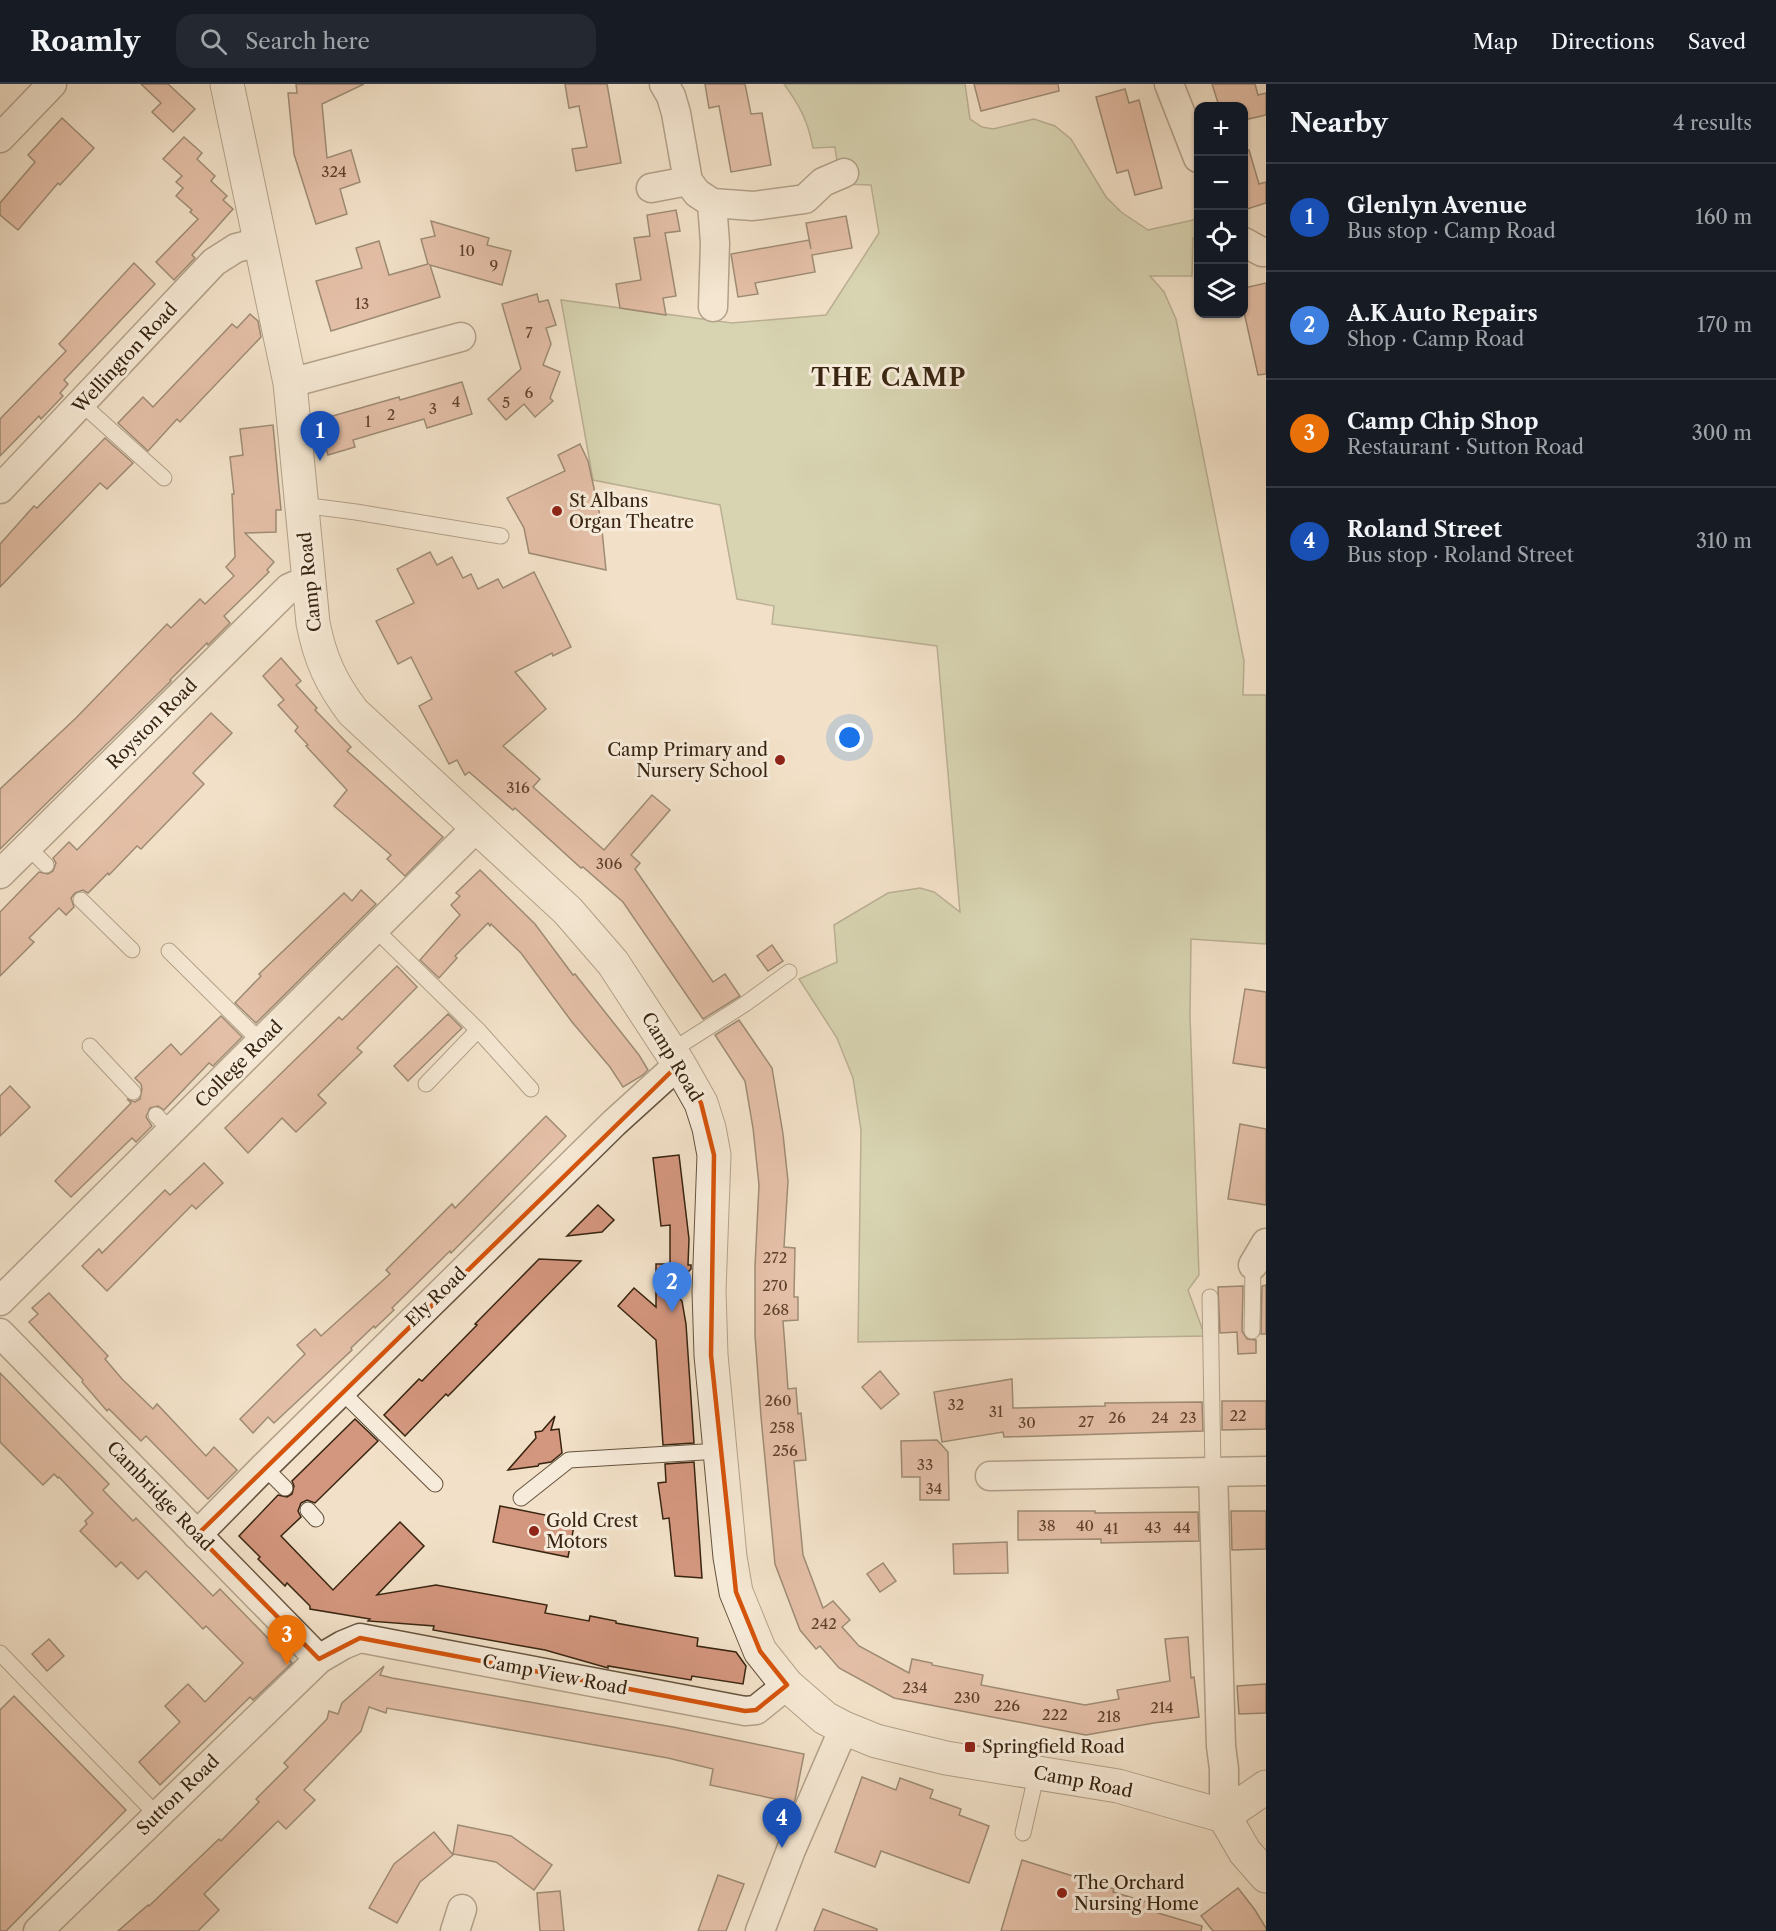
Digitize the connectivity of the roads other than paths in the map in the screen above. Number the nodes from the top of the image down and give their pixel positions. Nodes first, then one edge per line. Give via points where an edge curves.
1 (52, 84) edge
2 (227, 84) edge
3 (664, 84) edge
4 (1169, 84) edge
5 (0, 138) edge
6 (1197, 156) edge
7 (844, 173) dead end
8 (688, 181) junction
9 (651, 188) dead end
10 (712, 203) junction
11 (260, 242) junction
12 (1248, 244) edge
13 (1266, 252) edge
14 (713, 307) dead end
15 (461, 337) dead end
16 (291, 383) junction
17 (82, 404) junction
18 (164, 478) dead end
19 (0, 489) edge
20 (302, 505) junction
21 (501, 536) dead end
22 (309, 584) junction
23 (477, 827) junction
24 (0, 874) edge
25 (81, 900) dead end
26 (375, 929) junction
27 (132, 950) dead end
28 (169, 951) dead end
29 (789, 972) dead end
30 (478, 1030) junction
31 (261, 1042) junction
32 (90, 1046) dead end
33 (675, 1057) junction
34 (426, 1084) dead end
35 (531, 1089) dead end
36 (133, 1092) dead end
37 (1259, 1254) edge
38 (1210, 1297) dead end
39 (0, 1300) edge
40 (1252, 1331) dead end
41 (0, 1334) edge
42 (341, 1391) junction
43 (720, 1450) junction
44 (264, 1467) junction
45 (1214, 1471) junction
46 (1266, 1471) edge
47 (990, 1476) dead end
48 (435, 1484) dead end
49 (285, 1488) dead end
50 (521, 1498) dead end
51 (197, 1535) junction
52 (0, 1653) edge
53 (319, 1659) junction
54 (787, 1685) junction
55 (844, 1728) junction
56 (1037, 1772) junction
57 (1266, 1787) edge
58 (157, 1815) junction
59 (1224, 1816) junction
60 (1023, 1833) dead end
61 (1266, 1876) edge
62 (38, 1931) edge
63 (760, 1931) edge

1 - 5 street
2 - 11 street, Camp Road
3 - 8 street via 676,113
4 - 6 street
7 - 10 street via 823,182 805,199 753,206
8 - 9 street
8 - 10 street via 697,194
10 - 14 street
11 - 16 street, Camp Road
11 - 17 street, Wellington Road via 236,248 214,262
12 - 13 street
15 - 16 street
16 - 20 street, Camp Road
17 - 18 lane
17 - 19 street, Wellington Road
20 - 21 lane
20 - 22 street, Camp Road
22 - 23 street, Camp Road via 318,647 338,692 368,727
22 - 24 street, Royston Road via 289,588 37,856
23 - 26 street, College Road
23 - 33 street, Camp Road via 576,920 613,963
25 - 27 lane
26 - 30 lane
26 - 31 street, College Road
28 - 31 lane
29 - 33 lane
30 - 34 lane
30 - 35 lane
31 - 39 street, College Road via 164,1123
32 - 36 lane
33 - 42 street, Ely Road via 606,1131
33 - 43 street, Camp Road via 701,1103 714,1155 709,1291
37 - 40 lane
38 - 45 lane
41 - 51 street, Cambridge Road
42 - 44 street, Ely Road
42 - 48 lane
43 - 50 lane via 569,1460
43 - 54 street, Camp Road via 736,1592 760,1651
44 - 49 lane
44 - 51 street, Ely Road
45 - 46 street
45 - 47 street
45 - 59 street
51 - 53 street, Cambridge Road
52 - 58 lane
53 - 54 street, Camp View Road via 360,1638 744,1711 756,1710
53 - 58 street, Sutton Road
54 - 55 street, Camp Road via 825,1718
55 - 56 street, Camp Road via 876,1741 946,1758
55 - 63 street
56 - 59 street, Camp Road via 1118,1786
56 - 60 lane
57 - 59 street
58 - 62 street, Sutton Road
59 - 61 street

